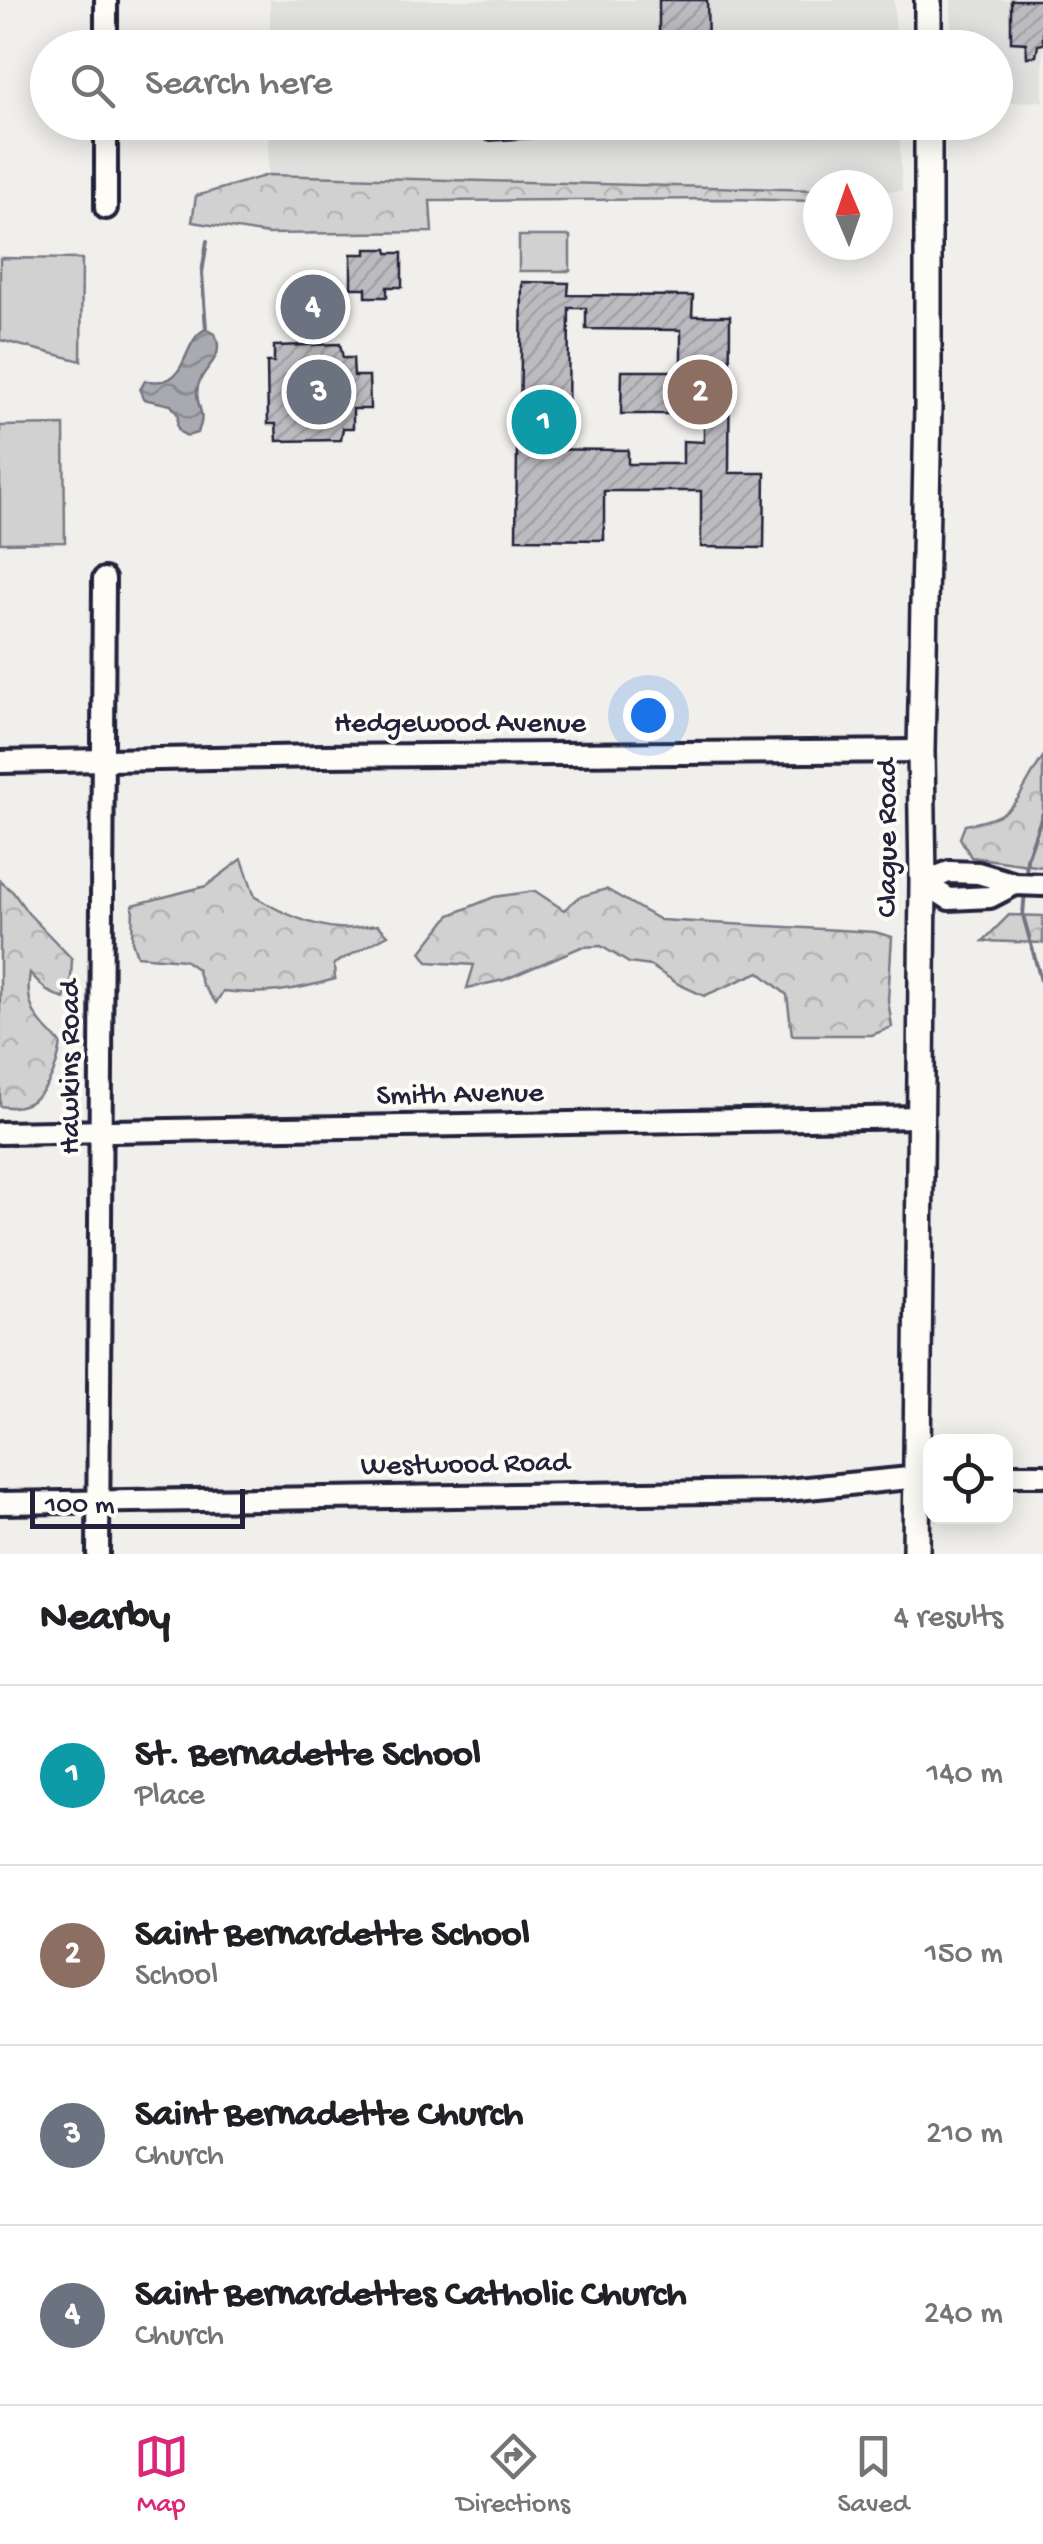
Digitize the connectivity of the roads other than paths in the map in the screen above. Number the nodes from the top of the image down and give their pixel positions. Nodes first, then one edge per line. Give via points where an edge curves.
1 (106, 0) edge
2 (928, 0) edge
3 (106, 30) edge
4 (928, 30) edge
5 (106, 140) edge
6 (928, 140) edge
7 (106, 208) dead end
8 (104, 579) dead end
9 (921, 752) junction
10 (0, 762) edge
11 (103, 762) junction
12 (923, 882) junction
13 (1031, 885) edge
14 (921, 1117) junction
15 (102, 1132) junction
16 (0, 1133) edge
17 (1013, 1475) edge
18 (1043, 1475) edge
19 (923, 1476) edge
20 (99, 1501) junction
21 (0, 1503) edge
22 (98, 1554) edge
23 (916, 1554) edge

1 - 3 street
2 - 4 main road
5 - 7 street
6 - 9 main road, Clague Road
8 - 11 street, Hawkins Road
9 - 11 street, Hedgewood Avenue
9 - 12 main road, Clague Road
10 - 11 street, Hedgewood Avenue
11 - 15 street, Hawkins Road
12 - 13 street via 949,872
12 - 14 main road, Clague Road
14 - 15 street, Smith Avenue
14 - 19 main road, Clague Road
15 - 16 street, Smith Avenue
15 - 20 street, Hawkins Road
17 - 18 street
19 - 20 street, Westwood Road via 777,1491
19 - 23 main road, Clague Road
20 - 21 street, Westwood Road
20 - 22 street, Hawkins Road

